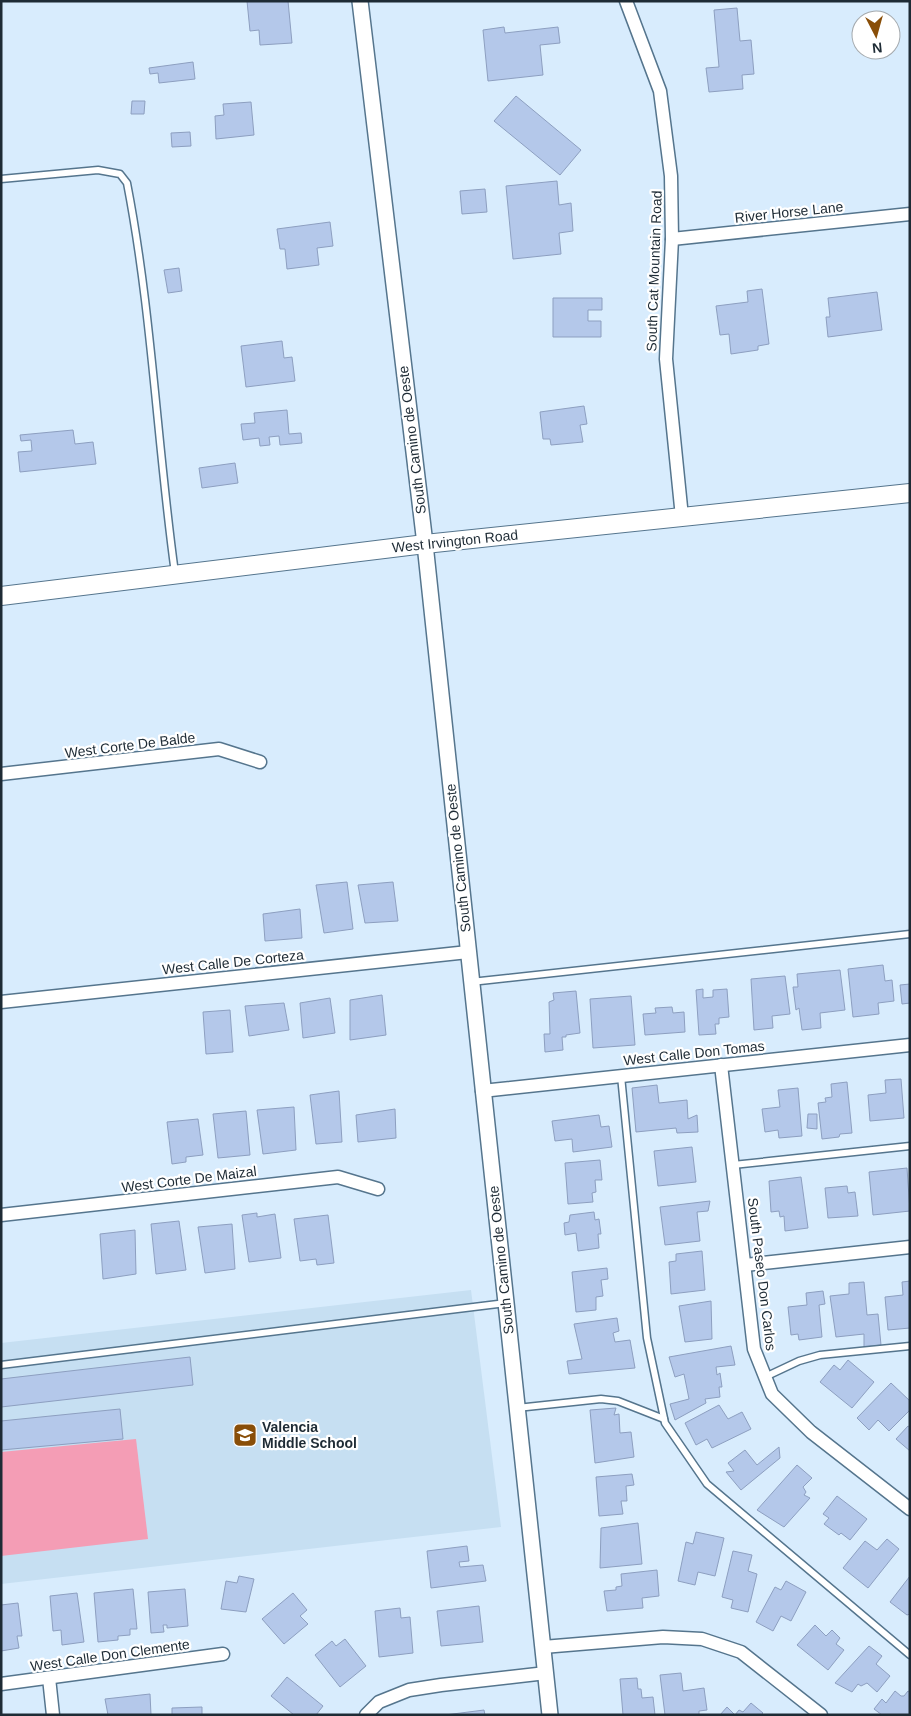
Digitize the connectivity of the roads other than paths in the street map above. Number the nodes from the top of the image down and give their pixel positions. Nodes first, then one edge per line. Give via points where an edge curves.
1 (360, 1) edge
2 (626, 1) edge
3 (1, 179) edge
4 (910, 214) edge
5 (672, 239) junction
6 (910, 493) edge
7 (682, 517) junction
8 (425, 544) junction
9 (175, 575) junction
10 (1, 596) edge
11 (260, 762) dead end
12 (1, 774) edge
13 (910, 934) edge
14 (468, 952) junction
15 (471, 982) junction
16 (1, 1002) edge
17 (910, 1045) edge
18 (721, 1065) junction
19 (621, 1076) junction
20 (482, 1091) junction
21 (910, 1146) edge
22 (733, 1165) junction
23 (378, 1189) dead end
24 (1, 1216) edge
25 (910, 1247) edge
26 (745, 1265) junction
27 (506, 1304) junction
28 (910, 1346) edge
29 (1, 1365) edge
30 (765, 1377) junction
31 (517, 1408) junction
32 (664, 1420) junction
33 (910, 1510) edge
34 (543, 1647) junction
35 (223, 1654) dead end
36 (910, 1655) edge
37 (546, 1673) junction
38 (49, 1678) junction
39 (1, 1684) edge
40 (53, 1715) edge
41 (366, 1715) edge
42 (550, 1715) edge
43 (821, 1715) edge

1 - 8 street, South Camino de Oeste
2 - 5 street, South Cat Mountain Road via 660,91 671,176
3 - 9 lane via 98,170 120,174 127,183 142,271
4 - 5 street, River Horse Lane
5 - 7 street, South Cat Mountain Road via 666,359
6 - 7 main road, West Irvington Road
7 - 8 main road, West Irvington Road
8 - 9 main road, West Irvington Road
8 - 14 street, South Camino de Oeste
9 - 10 main road, West Irvington Road
11 - 12 street, West Corte De Balde via 219,750
13 - 15 lane
14 - 15 street, South Camino de Oeste
14 - 16 street, West Calle De Corteza
15 - 20 street, South Camino de Oeste
17 - 18 street, West Calle Don Tomas
18 - 19 street, West Calle Don Tomas
18 - 22 street, South Paseo Don Carlos
19 - 20 street, West Calle Don Tomas
19 - 32 lane via 646,1338
20 - 27 street, South Camino de Oeste
21 - 22 lane
22 - 26 street, South Paseo Don Carlos
23 - 24 street, West Corte De Maizal via 338,1177
25 - 26 street
26 - 30 street, South Paseo Don Carlos via 754,1348
27 - 29 lane
27 - 31 street, South Camino de Oeste
28 - 30 lane via 820,1355
30 - 33 street, South Paseo Don Carlos via 772,1394 810,1432
31 - 32 lane via 601,1399 618,1401
31 - 34 street, South Camino de Oeste
32 - 36 lane via 707,1484
34 - 37 street, South Camino de Oeste
34 - 43 street via 663,1637 702,1639 741,1652
35 - 38 street, West Calle Don Clemente
37 - 41 street via 408,1690 379,1702
37 - 42 street, South Camino de Oeste
38 - 39 street, West Calle Don Clemente
38 - 40 street

